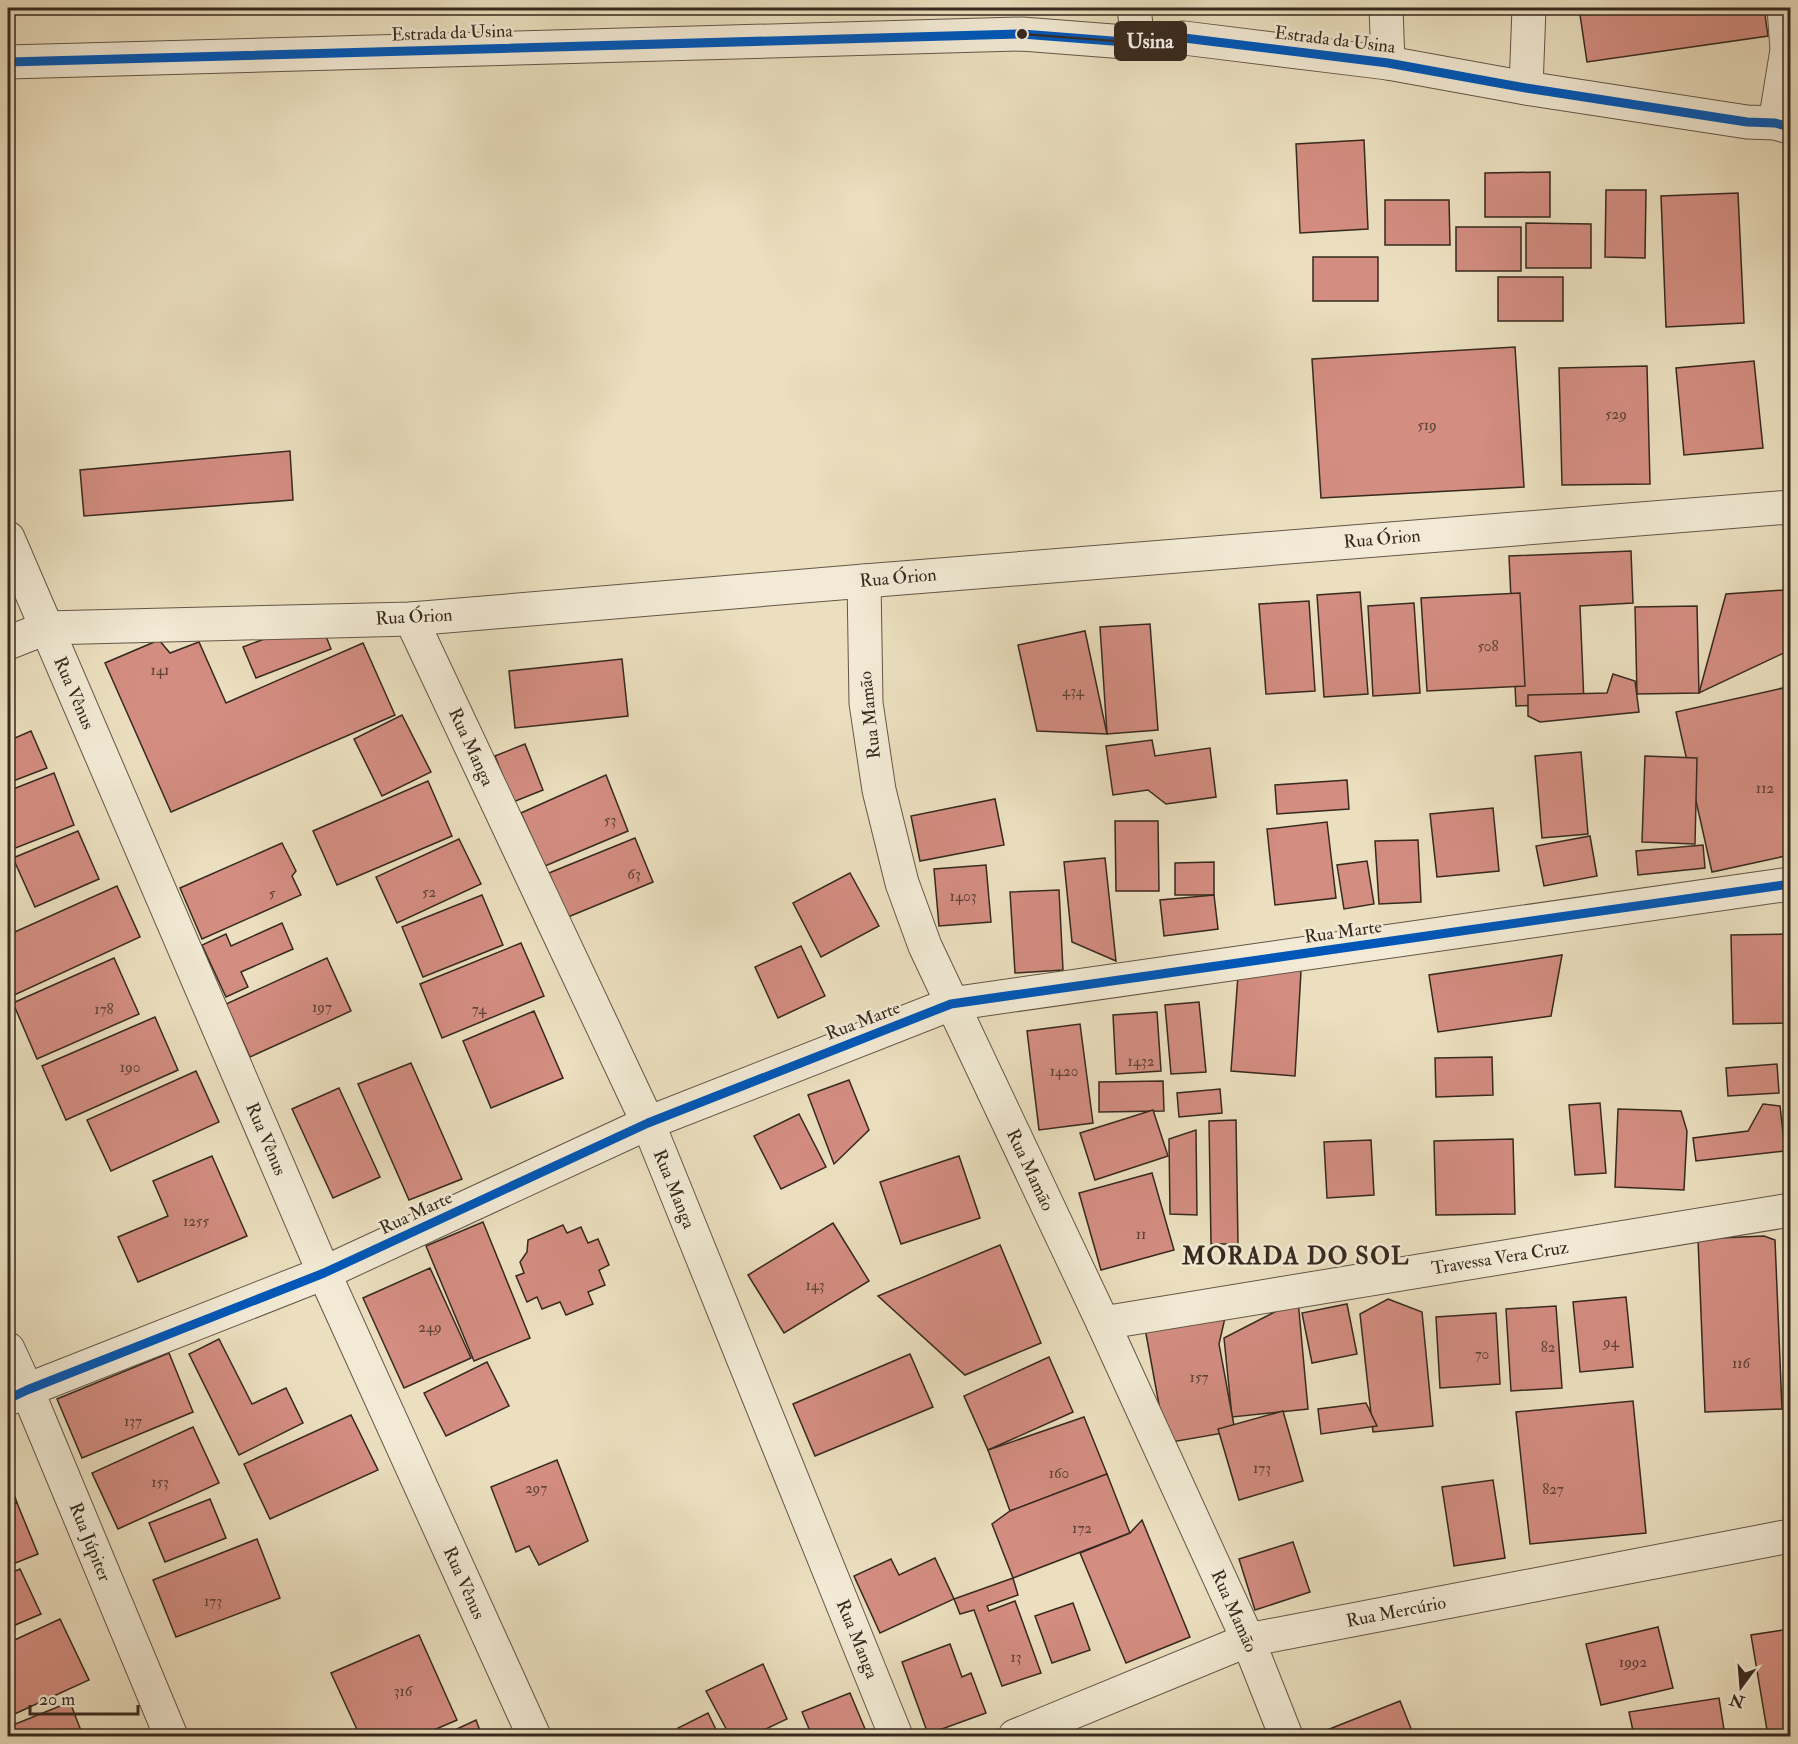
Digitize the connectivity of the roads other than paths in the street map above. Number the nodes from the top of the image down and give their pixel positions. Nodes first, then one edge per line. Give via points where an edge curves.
1 (1134, 8) edge
2 (1386, 8) edge
3 (1529, 8) edge
4 (1784, 8) edge
5 (1138, 43) junction
6 (8, 62) edge
7 (1388, 63) junction
8 (1526, 88) junction
9 (1783, 125) edge
10 (1791, 507) edge
11 (8, 538) edge
12 (864, 581) junction
13 (411, 619) junction
14 (46, 628) junction
15 (8, 643) edge
16 (1791, 884) edge
17 (951, 1004) junction
18 (648, 1123) junction
19 (1791, 1210) edge
20 (324, 1274) junction
21 (1103, 1323) junction
22 (8, 1349) edge
23 (17, 1394) edge
24 (1791, 1536) edge
25 (1248, 1640) junction
26 (171, 1737) edge
27 (534, 1737) edge
28 (896, 1737) edge
29 (1015, 1737) edge
30 (1286, 1737) edge

1 - 5 street
2 - 7 street
3 - 8 street
4 - 9 street via 1787,50
5 - 6 street, Estrada da Usina via 1022,33
5 - 7 street, Estrada da Usina via 1184,38
7 - 8 street, Estrada da Usina
8 - 9 street, Estrada da Usina
10 - 12 street, Rua Órion
11 - 14 street, Rua Vênus
12 - 13 street, Rua Órion
12 - 17 street, Rua Mamão via 866,703 879,790 902,883
13 - 14 street, Rua Órion
13 - 18 street, Rua Manga
14 - 15 street, Rua Órion
14 - 20 street, Rua Vênus
16 - 17 street, Rua Marte
17 - 18 street, Rua Marte
17 - 21 street, Rua Mamão
18 - 20 street, Rua Marte
18 - 28 street, Rua Manga
19 - 21 street, Travessa Vera Cruz
20 - 23 street, Rua Marte
20 - 27 street, Rua Vênus
21 - 25 street, Rua Mamão
22 - 23 street, Rua Júpiter
23 - 26 street, Rua Júpiter
24 - 25 street, Rua Mercúrio
25 - 29 street, Rua Mercúrio
25 - 30 street, Rua Mamão

